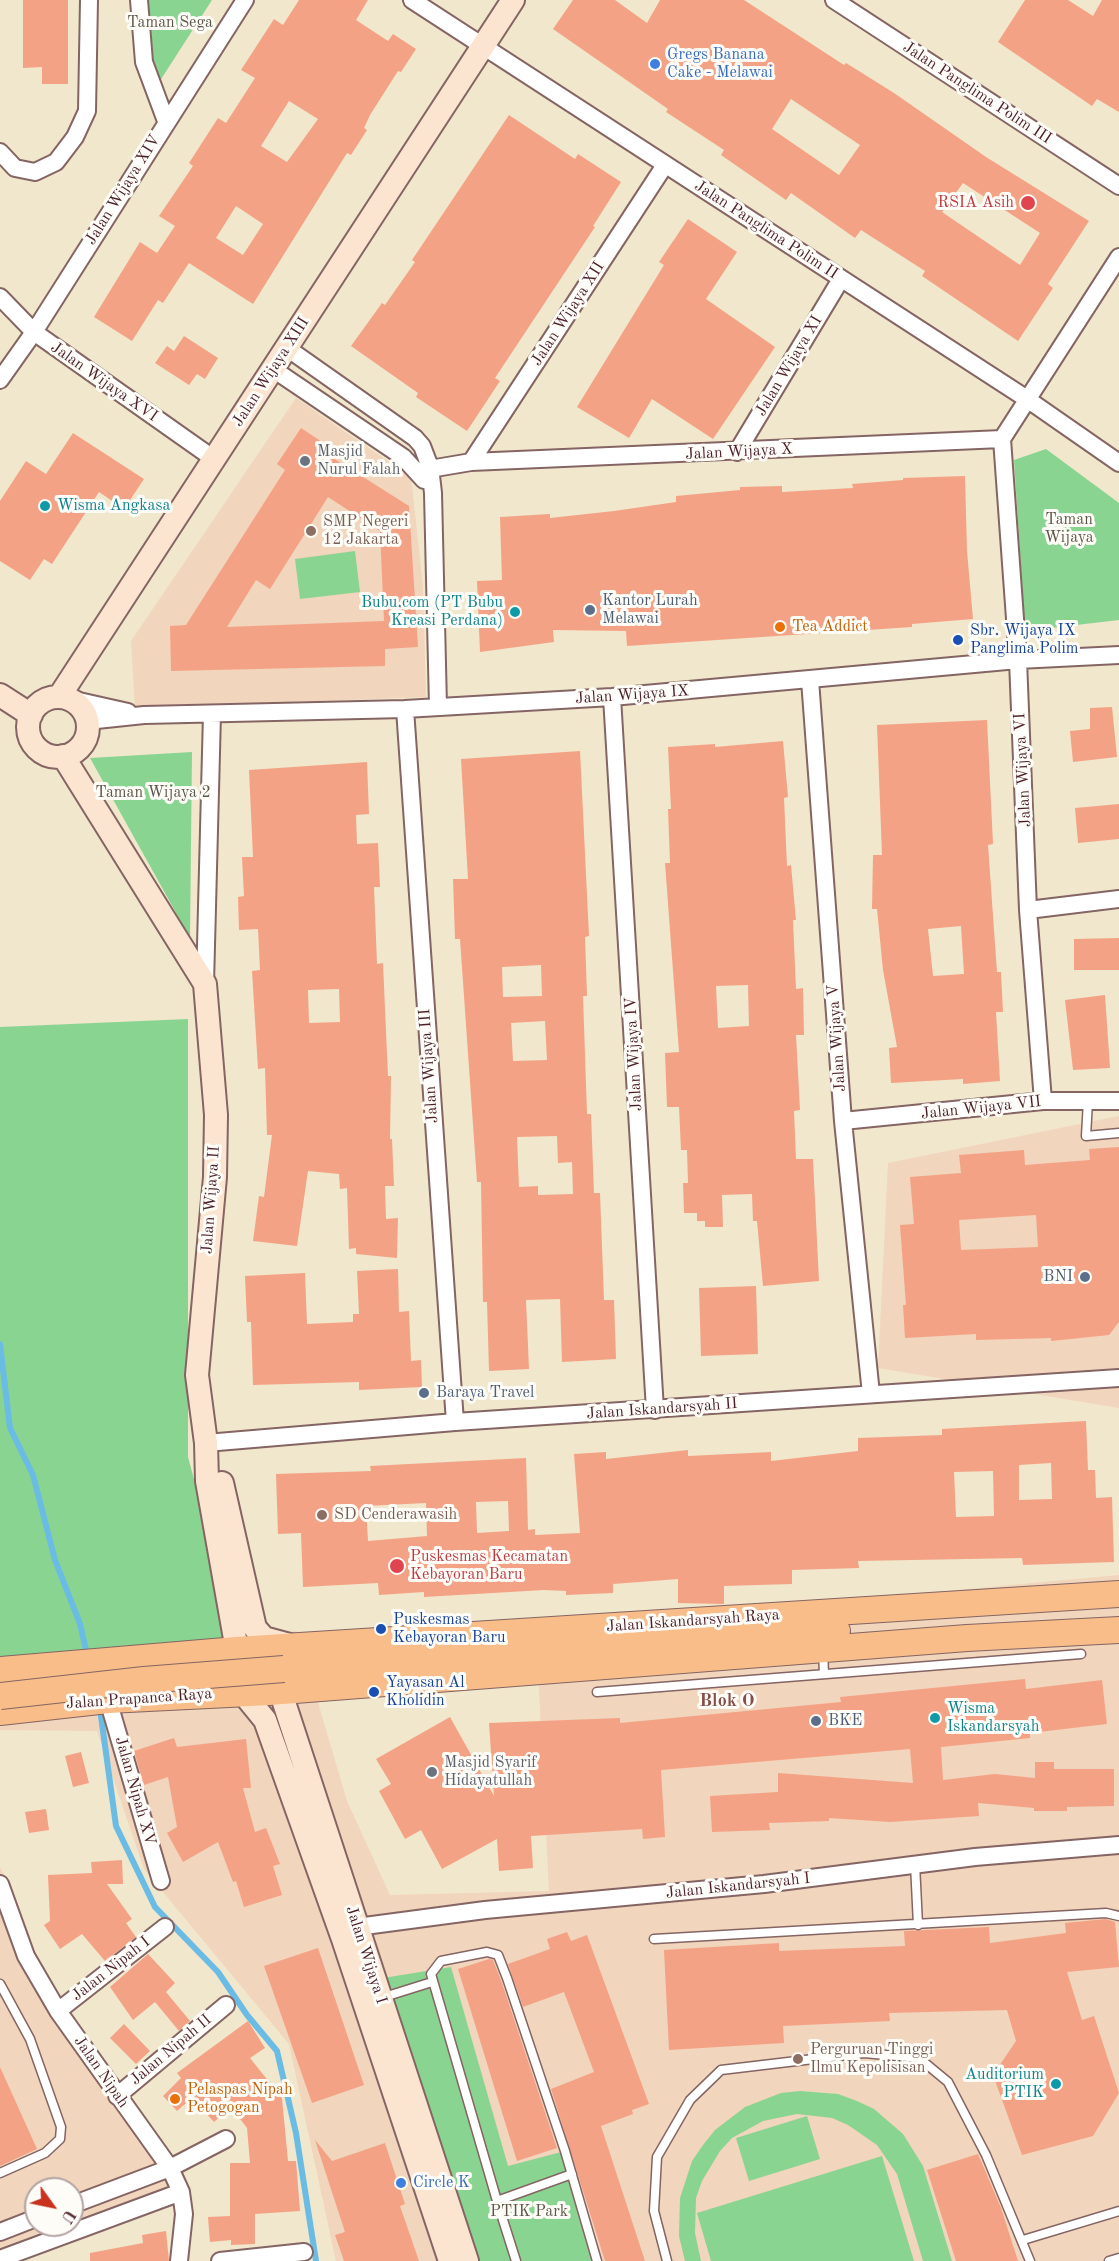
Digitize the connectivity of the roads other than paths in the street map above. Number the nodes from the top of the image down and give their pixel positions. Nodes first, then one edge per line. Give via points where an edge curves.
1 (89, 0) edge
2 (139, 0) edge
3 (245, 0) edge
4 (412, 0) edge
5 (513, 0) edge
6 (834, 0) edge
7 (482, 48) junction
8 (166, 121) junction
9 (0, 152) edge
10 (664, 165) junction
11 (1119, 186) edge
12 (1119, 257) edge
13 (841, 279) junction
14 (0, 297) edge
15 (34, 332) junction
16 (287, 348) junction
17 (273, 369) junction
18 (0, 380) edge
19 (1027, 399) junction
20 (1002, 439) junction
21 (737, 452) junction
22 (214, 459) junction
23 (471, 462) junction
24 (1119, 463) edge
25 (424, 469) junction
26 (1119, 655) edge
27 (1018, 660) junction
28 (810, 681) junction
29 (0, 695) edge
30 (612, 697) junction
31 (64, 698) junction
32 (438, 707) junction
33 (405, 709) junction
34 (212, 714) junction
35 (31, 715) junction
36 (144, 715) junction
37 (87, 721) junction
38 (63, 756) junction
39 (1119, 899) edge
40 (1028, 910) junction
41 (205, 984) junction
42 (1043, 1101) junction
43 (1088, 1101) junction
44 (1119, 1101) edge
45 (843, 1121) junction
46 (1119, 1133) edge
47 (1119, 1378) edge
48 (871, 1394) junction
49 (655, 1410) junction
50 (455, 1422) junction
51 (209, 1443) junction
52 (1119, 1594) edge
53 (1119, 1612) edge
54 (1119, 1630) edge
55 (296, 1647) junction
56 (268, 1649) junction
57 (237, 1650) junction
58 (1081, 1654) dead end
59 (836, 1660) junction
60 (0, 1670) edge
61 (279, 1692) junction
62 (597, 1692) dead end
63 (243, 1693) junction
64 (0, 1696) edge
65 (108, 1700) junction
66 (0, 1712) edge
67 (1119, 1845) edge
68 (915, 1864) junction
69 (161, 1881) dead end
70 (0, 1884) edge
71 (1119, 1916) edge
72 (918, 1925) junction
73 (165, 1927) dead end
74 (357, 1927) junction
75 (654, 1939) dead end
76 (432, 1982) junction
77 (0, 1984) edge
78 (372, 2001) junction
79 (226, 2005) dead end
80 (58, 2011) junction
81 (117, 2096) junction
82 (225, 2139) dead end
83 (170, 2168) junction
84 (0, 2173) edge
85 (572, 2174) junction
86 (181, 2192) junction
87 (84, 2200) edge
88 (497, 2201) junction
89 (1119, 2211) edge
90 (24, 2223) edge
91 (0, 2232) edge
92 (1023, 2240) junction
93 (304, 2252) dead end
94 (1119, 2258) edge
95 (0, 2259) edge
96 (179, 2261) edge
97 (220, 2261) edge
98 (450, 2261) edge
99 (467, 2261) edge
100 (516, 2261) edge
101 (597, 2261) edge
102 (667, 2261) edge
103 (1030, 2261) edge
104 (1109, 2261) edge

1 - 9 street via 87,111 75,137 56,162 35,172 15,168
2 - 8 street via 144,62
3 - 8 street, Jalan Wijaya XIV
4 - 7 street, Jalan Panglima Polim II
5 - 7 street, Jalan Wijaya XIII
6 - 11 street, Jalan Panglima Polim III
7 - 10 street, Jalan Panglima Polim II
7 - 16 street, Jalan Wijaya XIII
8 - 15 street, Jalan Wijaya XIV
10 - 13 street, Jalan Panglima Polim II
10 - 23 street, Jalan Wijaya XII
12 - 19 street
13 - 19 street, Jalan Panglima Polim II
13 - 21 street, Jalan Wijaya XI
14 - 15 street, Jalan Wijaya XVI
15 - 18 street, Jalan Wijaya XIV
15 - 22 street, Jalan Wijaya XVI
16 - 17 street, Jalan Wijaya XIII
16 - 25 street via 415,438 422,446
17 - 22 street, Jalan Wijaya XIII
17 - 25 street
19 - 20 street
19 - 24 street, Jalan Panglima Polim II
20 - 21 street, Jalan Wijaya X
20 - 27 street, Jalan Wijaya VI
21 - 23 street, Jalan Wijaya X
22 - 31 street, Jalan Wijaya XIII
23 - 25 street, Jalan Wijaya X
25 - 32 street via 433,493
26 - 27 street, Jalan Wijaya IX
27 - 28 street, Jalan Wijaya IX
27 - 40 street, Jalan Wijaya VI
28 - 30 street, Jalan Wijaya IX
28 - 45 street, Jalan Wijaya V
29 - 35 street
30 - 32 street, Jalan Wijaya IX
30 - 49 street, Jalan Wijaya IV
31 - 35 street via 42,702
31 - 36 street, Jalan Wijaya IX
31 - 37 street via 79,706
32 - 33 street, Jalan Wijaya IX
33 - 34 street, Jalan Wijaya IX
33 - 50 street, Jalan Wijaya III
34 - 36 street, Jalan Wijaya IX
34 - 41 street, Jalan Wijaya II
35 - 38 street via 28,728 33,744 46,754
36 - 37 street, Jalan Wijaya IX
37 - 38 street via 82,744
38 - 41 street, Jalan Wijaya II
39 - 40 street
40 - 42 street, Jalan Wijaya VI
41 - 51 street, Jalan Wijaya II via 216,1115 215,1176 197,1375
42 - 43 street, Jalan Wijaya VII
42 - 45 street, Jalan Wijaya VII
43 - 44 street, Jalan Wijaya VII
43 - 46 lane via 1086,1136
45 - 48 street, Jalan Wijaya V
47 - 48 street, Jalan Iskandarsyah II
48 - 49 street, Jalan Iskandarsyah II
49 - 50 street, Jalan Iskandarsyah II
50 - 51 street, Jalan Iskandarsyah II
51 - 55 street, Jalan Wijaya II via 255,1628 264,1638
51 - 57 street, Jalan Wijaya II via 207,1481
52 - 55 main road, Jalan Iskandarsyah Raya
53 - 64 main road, bridge via 144,1680
54 - 59 main road
55 - 56 main road, Jalan Iskandarsyah Raya
56 - 57 main road
56 - 61 street, Jalan Wijaya I
57 - 60 main road
58 - 59 lane
59 - 61 main road
59 - 62 lane
61 - 63 main road, Jalan Prapanca Raya
61 - 74 street, Jalan Wijaya I
63 - 65 main road, Jalan Prapanca Raya
63 - 78 street, Jalan Wijaya I via 265,1720
65 - 66 main road, Jalan Prapanca Raya
65 - 69 street, Jalan Nipah XV
67 - 68 street, Jalan Iskandarsyah I
68 - 72 lane
68 - 74 street, Jalan Iskandarsyah I
70 - 80 street, Jalan Nipah via 26,1956
71 - 72 lane via 1106,1913
72 - 75 lane
73 - 80 street, Jalan Nipah I
74 - 78 street, Jalan Wijaya I
76 - 78 lane
76 - 85 lane via 431,1974 441,1961 487,1952 498,1955
76 - 88 lane
77 - 84 lane via 30,2040 61,2127 60,2139 45,2154
78 - 98 street, Jalan Wijaya I
78 - 99 street, Jalan Wijaya I
79 - 81 street, Jalan Nipah II
80 - 81 street, Jalan Nipah
81 - 83 street, Jalan Nipah
82 - 83 street
83 - 86 street, Jalan Nipah
83 - 87 street
85 - 88 lane
85 - 101 lane
86 - 95 street
86 - 96 street, Jalan Nipah via 184,2214
88 - 100 lane
89 - 92 lane
90 - 91 street
92 - 102 lane via 986,2155 948,2082 919,2058 864,2053 721,2070 690,2100 657,2157 654,2211
92 - 103 lane
93 - 97 street
94 - 104 lane

